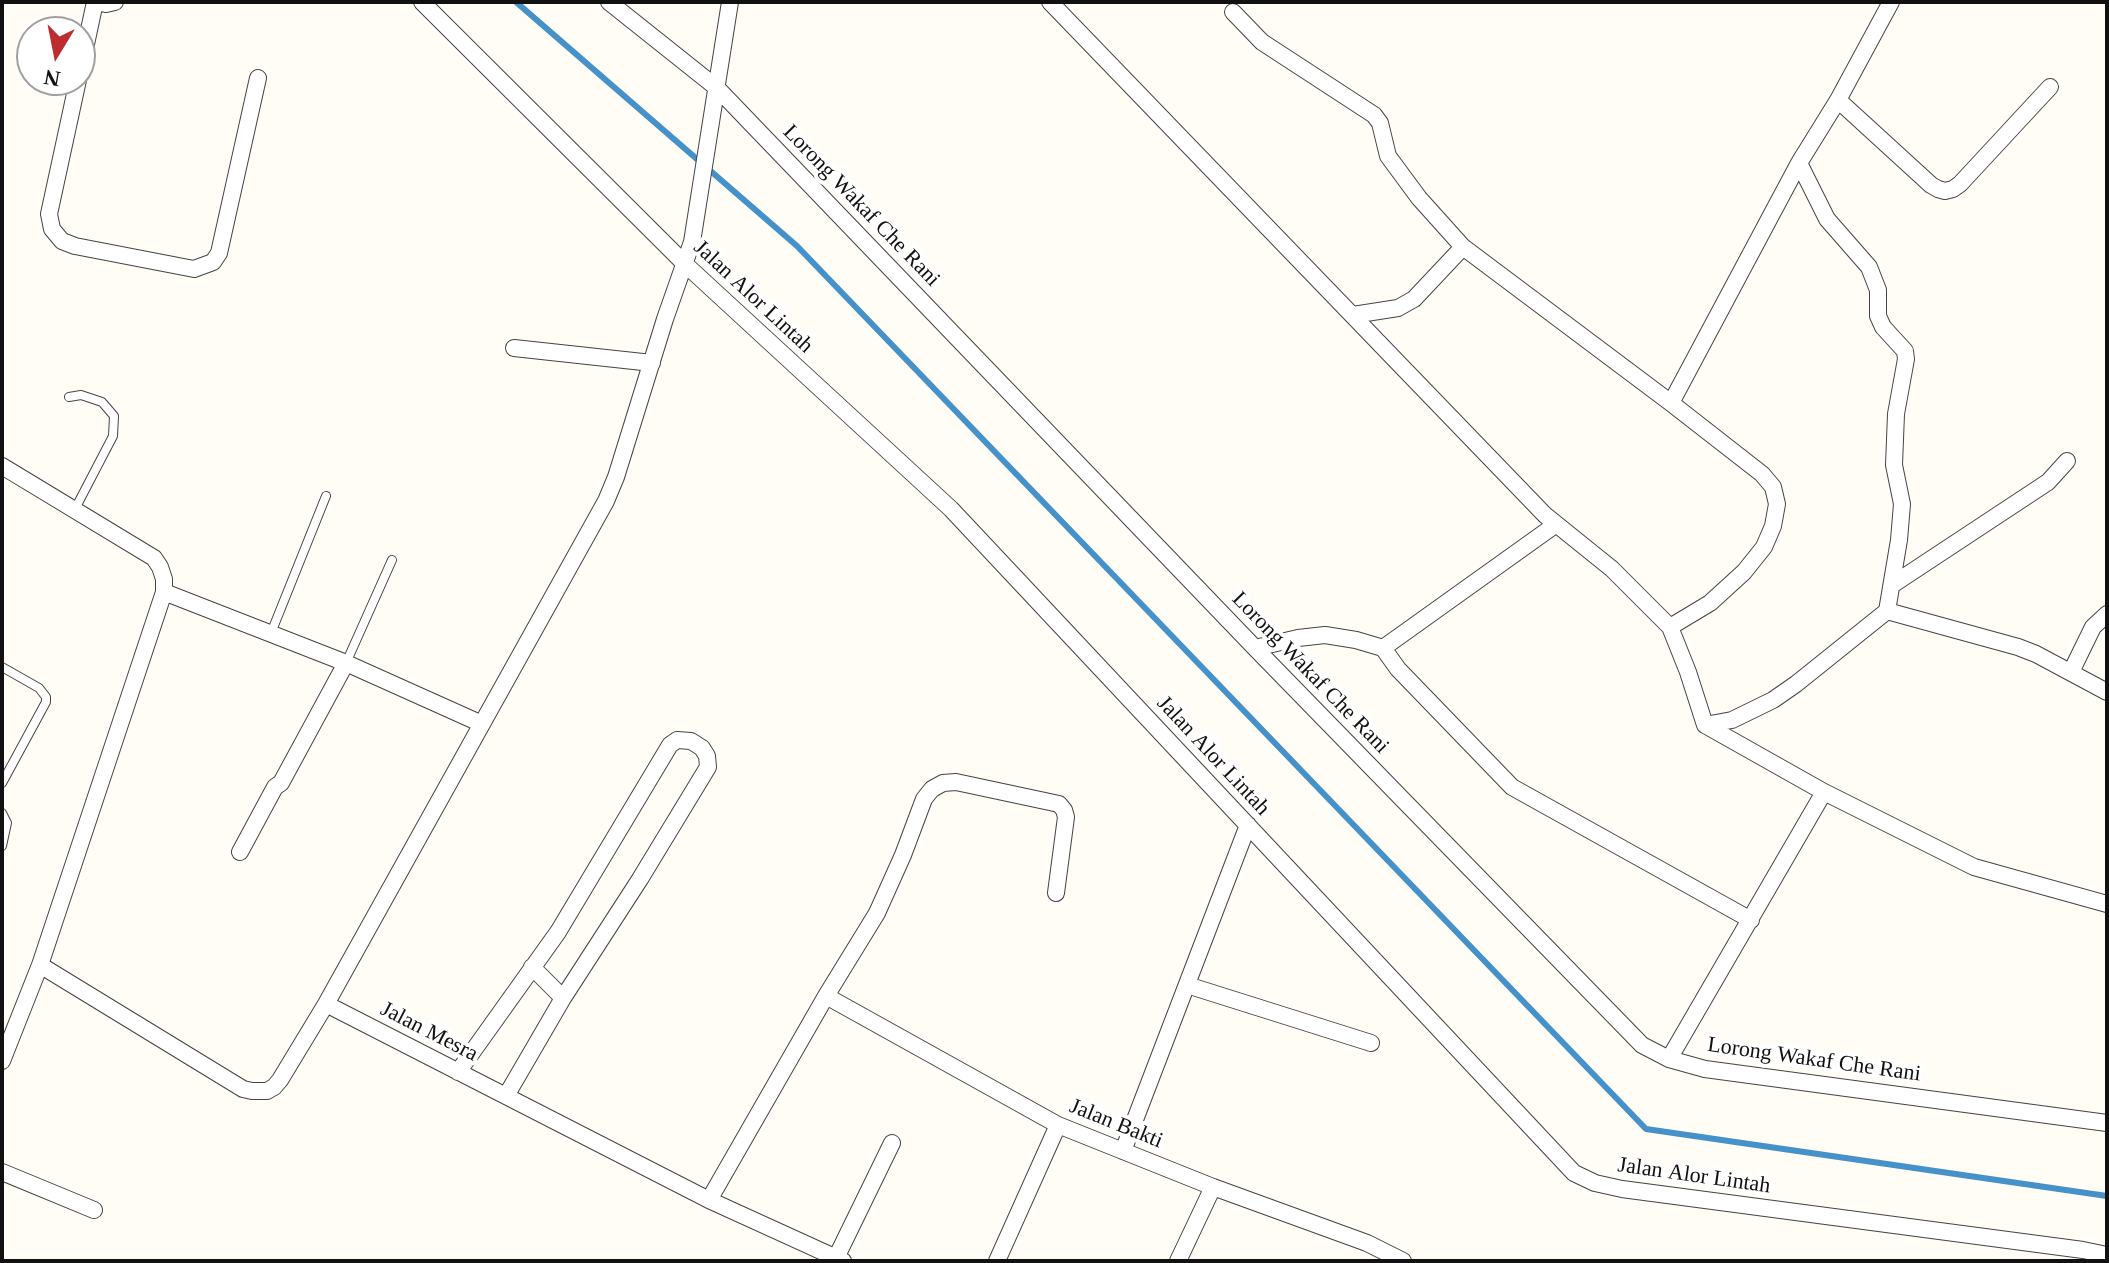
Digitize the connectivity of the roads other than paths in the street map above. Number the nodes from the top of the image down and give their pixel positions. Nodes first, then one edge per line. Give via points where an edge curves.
1 (97, 2) edge
2 (115, 2) edge
3 (422, 2) edge
4 (609, 2) edge
5 (730, 2) edge
6 (1050, 2) edge
7 (1891, 2) edge
8 (1233, 12) dead end
9 (258, 78) dead end
10 (2050, 87) dead end
11 (717, 88) junction
12 (75, 96) edge
13 (1838, 100) junction
14 (1799, 163) junction
15 (1463, 247) junction
16 (686, 265) junction
17 (1353, 315) junction
18 (514, 348) dead end
19 (652, 363) junction
20 (69, 397) dead end
21 (1671, 403) junction
22 (2067, 461) dead end
23 (2, 466) edge
24 (326, 496) dead end
25 (74, 510) junction
26 (1555, 525) junction
27 (392, 560) dead end
28 (1892, 585) junction
29 (164, 592) junction
30 (1887, 611) junction
31 (2107, 614) edge
32 (1670, 627) junction
33 (271, 634) junction
34 (1255, 648) junction
35 (1383, 648) junction
36 (346, 663) junction
37 (2, 667) edge
38 (2071, 672) junction
39 (2107, 692) edge
40 (482, 724) junction
41 (1705, 725) junction
42 (2, 783) edge
43 (1824, 792) junction
44 (2, 813) edge
45 (1248, 825) junction
46 (2, 846) edge
47 (240, 852) dead end
48 (1056, 893) dead end
49 (2107, 904) edge
50 (1751, 920) junction
51 (40, 965) junction
52 (532, 967) junction
53 (1187, 985) junction
54 (826, 996) junction
55 (563, 998) junction
56 (326, 1004) junction
57 (1371, 1043) dead end
58 (1669, 1059) junction
59 (2, 1061) edge
60 (458, 1072) junction
61 (506, 1096) junction
62 (2107, 1123) edge
63 (1058, 1125) junction
64 (892, 1143) dead end
65 (1123, 1151) junction
66 (2, 1172) edge
67 (1213, 1187) junction
68 (709, 1200) junction
69 (94, 1210) dead end
70 (2107, 1255) edge
71 (839, 1260) edge
72 (997, 1261) edge
73 (1178, 1261) edge
74 (1403, 1261) edge

1 - 2 street
3 - 16 street, Jalan Alor Lintah
4 - 11 street, Lorong Wakaf Che Rani
5 - 11 street
6 - 17 street
7 - 13 street
8 - 15 street via 1262,42 1374,115 1388,156
9 - 12 street via 219,253 213,262 194,269 75,246 52,229 49,214
10 - 13 street via 1960,184 1945,191 1931,185
11 - 16 street
11 - 34 street, Lorong Wakaf Che Rani
13 - 14 street
14 - 21 street
14 - 28 street via 1827,219 1869,267 1878,290 1878,316 1905,351 1894,465 1902,504
15 - 17 street via 1414,299 1398,308
15 - 21 street
16 - 19 street
16 - 45 street, Jalan Alor Lintah via 951,509
17 - 26 street
18 - 19 street
19 - 40 street via 606,501
20 - 25 lane via 102,402 114,416 113,436
21 - 32 street via 1762,474 1773,487 1777,504 1764,547 1744,572 1710,603
22 - 28 street via 2048,482
23 - 25 street
24 - 33 lane
25 - 29 street via 154,558
26 - 32 street via 1612,569
26 - 35 street
27 - 36 lane
28 - 30 street
29 - 33 street
29 - 51 street
30 - 38 street via 2018,647
30 - 41 street via 1773,700 1732,720
31 - 38 street via 2093,627
32 - 41 street
33 - 36 street
34 - 35 street via 1325,635
34 - 58 street, Lorong Wakaf Che Rani via 1642,1045
35 - 50 street via 1512,787
36 - 40 street
36 - 47 street
37 - 42 lane via 46,697
38 - 39 street
40 - 56 street
41 - 43 street
43 - 49 street via 1974,867
43 - 50 street
44 - 46 lane via 7,823
45 - 53 street
45 - 70 street, Jalan Alor Lintah via 1574,1173 1622,1189
48 - 54 street via 1066,817 1059,804 943,783 924,799 877,913
50 - 58 street
51 - 56 street via 252,1091 267,1091 280,1080
51 - 59 street
52 - 55 street
52 - 55 street via 670,745 691,741 702,748 708,767
52 - 60 street
53 - 57 street
53 - 65 street
54 - 63 street, Jalan Bakti
54 - 68 street
55 - 61 street
56 - 60 street, Jalan Mesra
58 - 62 street, Lorong Wakaf Che Rani via 1705,1069
60 - 61 street, Jalan Mesra
61 - 68 street, Jalan Mesra
63 - 65 street, Jalan Bakti
63 - 72 street
64 - 71 street
65 - 67 street, Jalan Bakti
66 - 69 street
67 - 73 street
67 - 74 street, Jalan Bakti
68 - 71 street, Jalan Mesra

